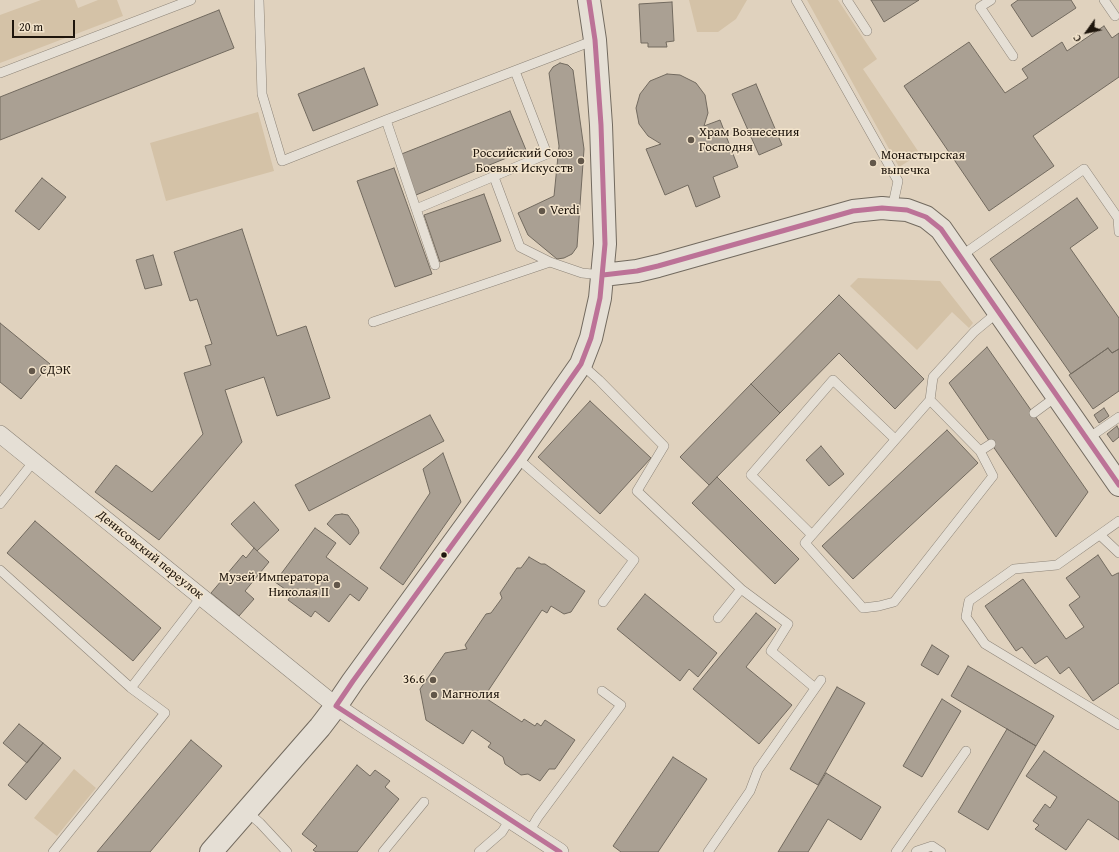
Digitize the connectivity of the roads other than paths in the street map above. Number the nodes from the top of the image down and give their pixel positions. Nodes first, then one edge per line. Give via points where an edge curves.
1 (190, 0) edge
2 (260, 0) edge
3 (589, 0) edge
4 (796, 0) edge
5 (847, 0) edge
6 (991, 0) edge
7 (1104, 0) edge
8 (1115, 16) dead end
9 (867, 31) dead end
10 (595, 40) junction
11 (1014, 56) dead end
12 (515, 71) junction
13 (0, 73) edge
14 (386, 120) junction
15 (494, 177) junction
16 (416, 209) junction
17 (892, 209) junction
18 (1119, 232) edge
19 (961, 256) junction
20 (550, 262) junction
21 (435, 265) dead end
22 (603, 275) junction
23 (999, 312) junction
24 (373, 322) dead end
25 (581, 364) junction
26 (1057, 396) junction
27 (930, 400) junction
28 (1034, 413) dead end
29 (1119, 417) edge
30 (0, 434) edge
31 (1087, 439) junction
32 (895, 440) junction
33 (991, 444) dead end
34 (980, 451) junction
35 (516, 457) junction
36 (34, 461) junction
37 (1119, 485) edge
38 (0, 504) edge
39 (1119, 521) edge
40 (812, 535) junction
41 (1100, 535) junction
42 (1119, 553) edge
43 (0, 570) edge
44 (741, 589) junction
45 (202, 596) junction
46 (603, 602) dead end
47 (718, 618) dead end
48 (821, 680) dead end
49 (131, 688) junction
50 (815, 688) junction
51 (602, 691) dead end
52 (336, 706) junction
53 (1119, 725) edge
54 (966, 751) dead end
55 (424, 802) dead end
56 (246, 811) junction
57 (510, 820) junction
58 (529, 832) junction
59 (53, 852) edge
60 (211, 852) edge
61 (287, 852) edge
62 (383, 852) edge
63 (479, 852) edge
64 (560, 852) edge
65 (708, 852) edge
66 (896, 852) edge
67 (916, 852) edge
68 (941, 852) edge

1 - 13 lane
2 - 14 lane via 262,94 282,161
3 - 10 street
4 - 17 lane via 898,182
5 - 9 lane
6 - 11 lane via 980,7
7 - 8 lane
10 - 12 lane
10 - 22 street via 605,244
12 - 14 lane
12 - 15 lane via 547,154
14 - 16 lane
15 - 16 lane
15 - 20 lane via 520,247
16 - 21 lane
17 - 19 street via 907,210 926,217 941,229
17 - 22 street via 853,211 658,266
18 - 19 lane via 1118,218 1084,170
19 - 23 street
20 - 22 lane via 582,273
20 - 24 lane
22 - 25 street via 591,338
23 - 26 street
23 - 27 lane via 974,332 932,377
25 - 35 street
25 - 44 lane via 664,446 637,491
26 - 28 lane
26 - 31 street
27 - 32 lane
27 - 34 lane
29 - 31 lane
30 - 36 street, Денисовский переулок
31 - 37 street
32 - 40 lane
32 - 40 lane via 833,380 751,475
33 - 34 lane
34 - 40 lane via 993,476 894,602 863,608 805,543
35 - 46 lane via 634,560
35 - 52 street
36 - 38 lane
36 - 45 street, Денисовский переулок
39 - 41 lane
41 - 42 lane
41 - 53 lane via 1058,565 1014,569 968,600 966,617 984,644
43 - 49 lane
44 - 47 lane
44 - 50 lane via 788,624 771,651
45 - 49 lane
45 - 52 street, Денисовский переулок
48 - 50 lane
49 - 59 lane via 165,713
50 - 65 lane via 758,770 750,791
51 - 58 lane via 621,705
52 - 56 street
52 - 57 street, Денисовский переулок
54 - 66 lane
55 - 62 lane
56 - 60 street
56 - 61 lane
57 - 58 street, Денисовский переулок
57 - 63 lane via 502,832
58 - 64 street, Денисовский переулок
67 - 68 lane via 932,846

